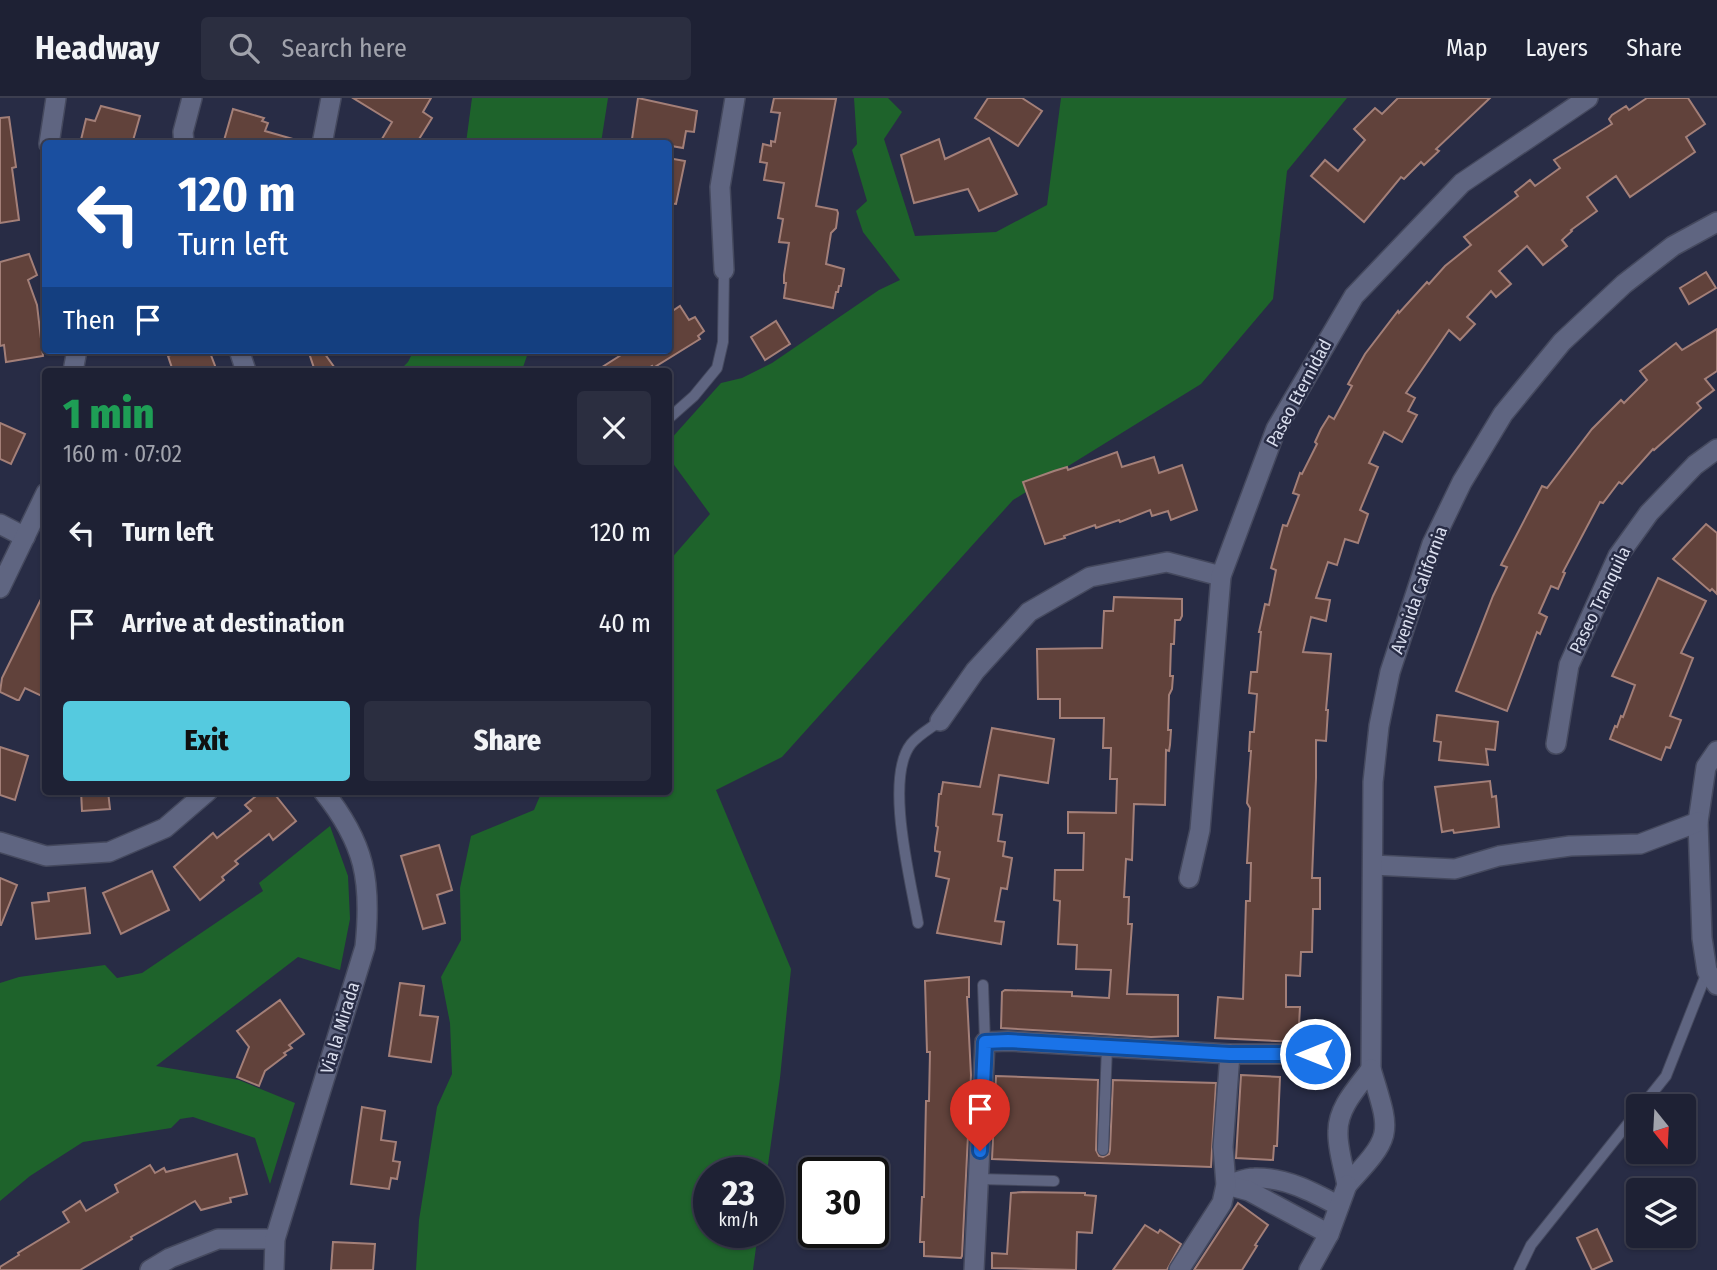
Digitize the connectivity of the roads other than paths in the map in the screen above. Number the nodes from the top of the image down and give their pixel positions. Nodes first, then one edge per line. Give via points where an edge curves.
1 (57, 98) edge
2 (192, 98) edge
3 (331, 98) edge
4 (736, 98) edge
5 (1588, 98) edge
6 (50, 140) edge
7 (184, 140) edge
8 (323, 140) edge
9 (1717, 222) edge
10 (724, 270) joint
11 (672, 415) edge
12 (1717, 449) edge
13 (42, 501) edge
14 (0, 524) edge
15 (25, 537) junction
16 (1221, 576) junction
17 (0, 588) edge
18 (940, 721) joint
19 (1556, 744) dead end
20 (1717, 751) edge
21 (203, 795) edge
22 (326, 795) edge
23 (1698, 822) junction
24 (0, 842) edge
25 (1373, 865) junction
26 (1189, 878) dead end
27 (918, 923) dead end
28 (1712, 978) edge
29 (983, 985) dead end
30 (985, 1042) junction
31 (1107, 1047) junction
32 (1230, 1054) junction
33 (1315, 1054) dead end
34 (1371, 1069) junction
35 (1652, 1094) edge
36 (1626, 1126) edge
37 (1103, 1150) dead end
38 (979, 1179) junction
39 (1054, 1181) dead end
40 (1226, 1185) junction
41 (1347, 1185) junction
42 (1339, 1206) junction
43 (1329, 1234) junction
44 (275, 1239) junction
45 (150, 1270) edge
46 (274, 1270) edge
47 (974, 1270) edge
48 (1179, 1270) edge
49 (1309, 1270) edge
50 (1519, 1270) edge

1 - 6 street
2 - 7 street
3 - 8 street
4 - 10 street via 720,187
5 - 16 street, Paseo Eternidad via 1462,183 1353,296 1276,429
9 - 25 street, Avenida California via 1673,246 1634,276 1562,342 1503,414 1462,482 1432,544 1390,673 1373,782
10 - 11 lane via 723,342 717,368
12 - 19 street, Paseo Tranquila via 1649,513 1618,556 1569,665
13 - 15 street
14 - 15 street
15 - 17 street
16 - 18 street via 1167,562 1090,577 1029,612 975,671
16 - 26 street, Paseo Eternidad via 1200,830
18 - 27 lane via 911,744 901,764 898,804
20 - 23 street via 1706,767
21 - 24 street via 165,828 109,852 47,856
22 - 44 street, Via la Mirada via 351,830 364,868 369,909 365,947
23 - 25 street via 1640,844 1570,846 1499,856 1455,869
23 - 28 street via 1702,938
25 - 34 street, Avenida California
28 - 35 lane via 1666,1076
29 - 30 lane
30 - 31 street
30 - 38 street
31 - 32 street
31 - 37 lane
32 - 33 street
32 - 40 street via 1223,1147
34 - 41 street via 1339,1120
34 - 41 street, Avenida California via 1386,1130 1378,1150
36 - 50 lane via 1531,1245
38 - 39 lane
38 - 47 street
40 - 42 street via 1251,1177 1272,1179 1303,1187
40 - 43 street via 1249,1191
40 - 48 street via 1222,1203
41 - 42 street, Avenida California
42 - 43 street, Avenida California
43 - 49 street, Avenida California
44 - 45 street via 218,1239
44 - 46 street, Via la Mirada

